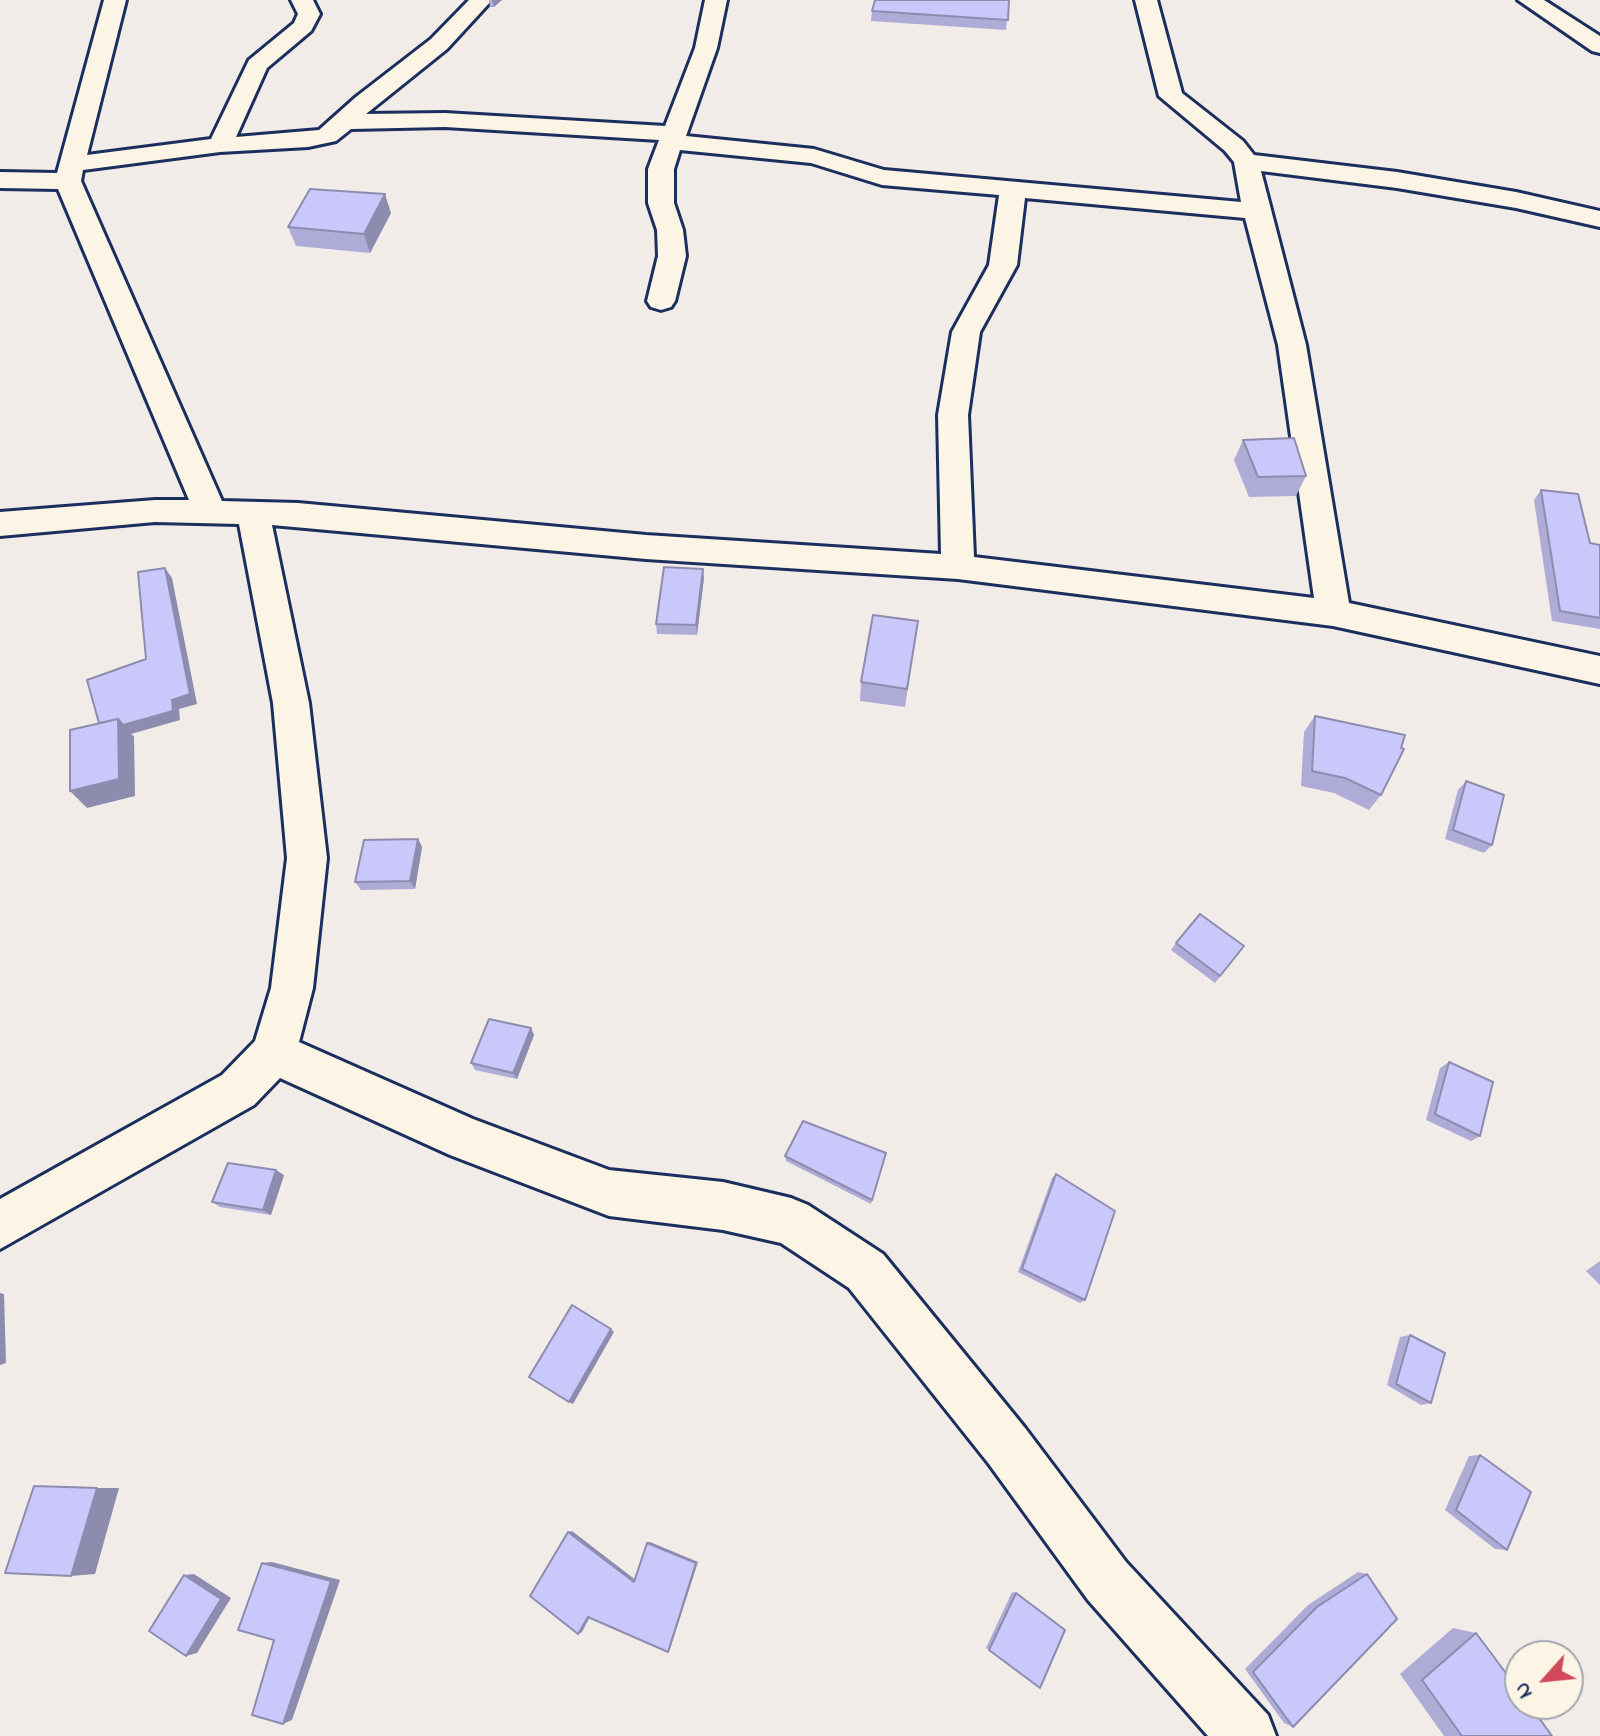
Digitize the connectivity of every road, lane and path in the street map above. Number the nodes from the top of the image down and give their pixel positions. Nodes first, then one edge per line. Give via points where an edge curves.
1 (115, 0) edge
2 (302, 0) edge
3 (481, 0) edge
4 (716, 0) edge
5 (1146, 0) edge
6 (1529, 0) edge
7 (1600, 46) edge
8 (345, 122) junction
9 (672, 138) junction
10 (220, 145) junction
11 (1246, 162) junction
12 (71, 172) junction
13 (0, 180) edge
14 (1013, 190) junction
15 (1256, 211) junction
16 (1600, 219) edge
17 (661, 301) dead end
18 (210, 511) junction
19 (253, 513) junction
20 (0, 524) edge
21 (958, 567) junction
22 (1333, 613) junction
23 (1600, 670) edge
24 (274, 1053) junction
25 (0, 1225) edge
26 (1247, 1736) edge

1 - 12 street
2 - 10 street via 309,14 303,26 257,65
3 - 8 street via 439,44
4 - 9 street via 706,48
5 - 11 street via 1171,96 1234,146
6 - 7 street
8 - 9 street via 445,120
8 - 10 street via 327,136 308,140
9 - 14 street via 814,156 882,177
9 - 17 street via 661,169 661,203 672,256
10 - 12 street
11 - 15 street
11 - 16 street via 1397,180
12 - 13 street
12 - 18 street
14 - 15 street
14 - 21 street via 1003,265 966,332 953,415
15 - 22 street via 1292,345
18 - 19 street
18 - 20 street
19 - 21 street
19 - 24 street via 291,703 307,858 292,988
21 - 22 street
22 - 23 street
24 - 25 street via 238,1090
24 - 26 street via 466,1139 609,1193 723,1206 791,1222 866,1271 1107,1581

